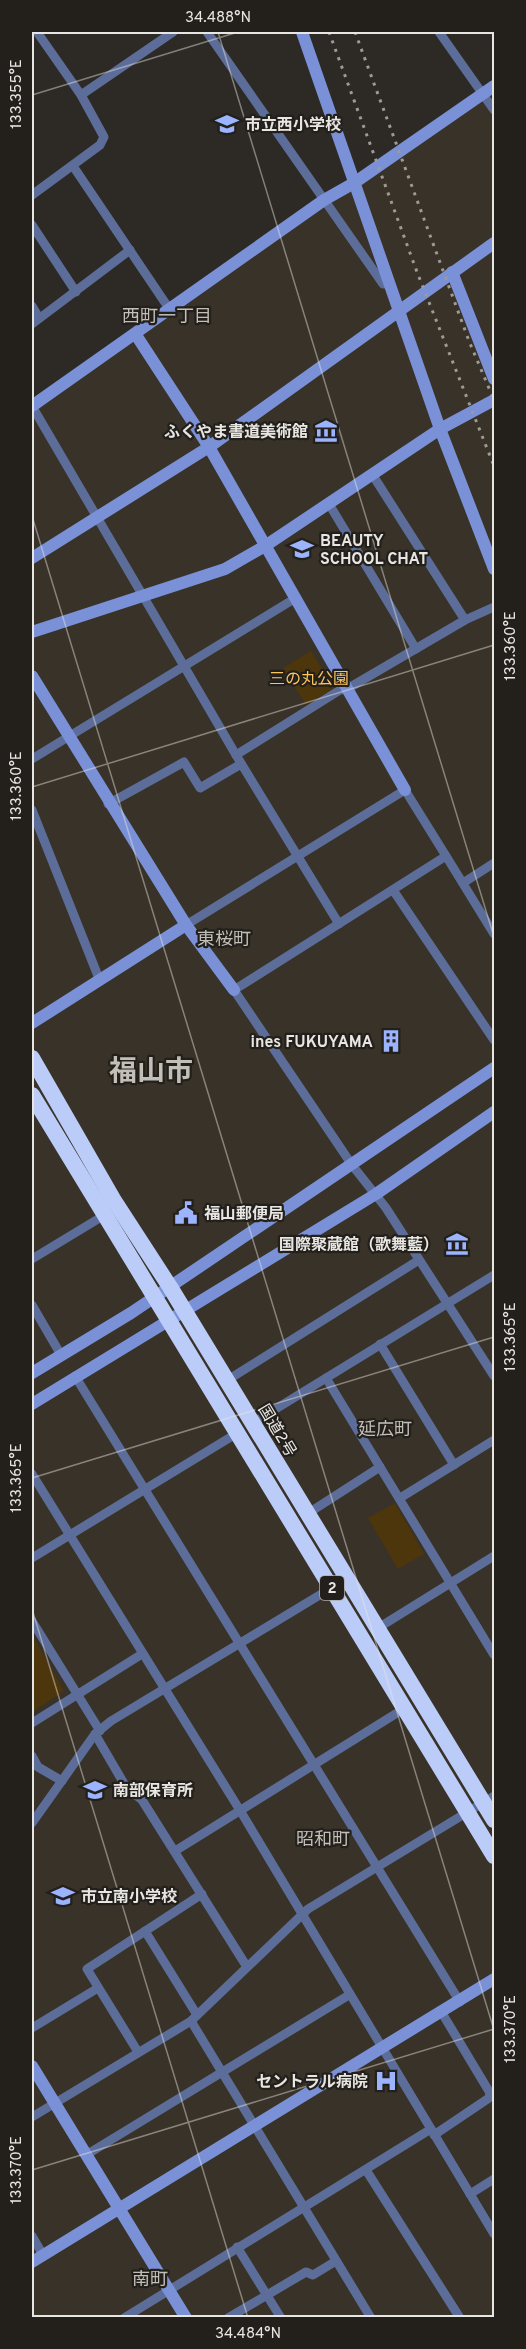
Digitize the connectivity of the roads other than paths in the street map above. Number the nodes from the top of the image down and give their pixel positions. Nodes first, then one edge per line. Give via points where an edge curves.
1 (37, 32) edge
2 (173, 32) edge
3 (207, 32) edge
4 (302, 32) edge
5 (439, 32) edge
6 (495, 86) edge
7 (483, 94) junction
8 (81, 95) junction
9 (495, 110) edge
10 (73, 166) junction
11 (354, 183) junction
12 (32, 195) edge
13 (324, 200) junction
14 (32, 225) edge
15 (495, 243) edge
16 (130, 250) junction
17 (452, 272) junction
18 (389, 283) junction
19 (76, 292) junction
20 (32, 306) edge
21 (170, 310) junction
22 (399, 310) junction
23 (35, 321) edge
24 (136, 335) junction
25 (495, 379) edge
26 (495, 400) edge
27 (32, 406) edge
28 (440, 429) junction
29 (209, 447) junction
30 (372, 474) junction
31 (328, 504) junction
32 (98, 515) junction
33 (265, 546) junction
34 (32, 558) edge
35 (495, 569) edge
36 (145, 597) junction
37 (294, 599) junction
38 (495, 607) edge
39 (465, 620) junction
40 (32, 632) edge
41 (416, 649) junction
42 (184, 667) junction
43 (32, 676) edge
44 (347, 689) junction
45 (68, 736) junction
46 (236, 755) junction
47 (32, 759) edge
48 (242, 764) junction
49 (405, 790) junction
50 (108, 804) junction
51 (32, 810) edge
52 (297, 856) junction
53 (446, 856) junction
54 (495, 863) edge
55 (463, 883) junction
56 (393, 890) junction
57 (339, 924) junction
58 (186, 925) junction
59 (495, 934) edge
60 (100, 981) junction
61 (234, 990) junction
62 (32, 1023) edge
63 (495, 1041) edge
64 (32, 1058) edge
65 (495, 1068) edge
66 (32, 1095) edge
67 (495, 1112) edge
68 (352, 1165) junction
69 (376, 1194) junction
70 (103, 1216) junction
71 (32, 1259) edge
72 (419, 1260) junction
73 (495, 1275) edge
74 (170, 1287) junction
75 (154, 1297) junction
76 (447, 1303) junction
77 (32, 1305) edge
78 (184, 1312) junction
79 (169, 1321) junction
80 (380, 1344) junction
81 (61, 1354) junction
82 (32, 1373) edge
83 (75, 1376) junction
84 (495, 1376) edge
85 (326, 1378) junction
86 (226, 1381) junction
87 (32, 1404) edge
88 (245, 1428) junction
89 (495, 1440) edge
90 (454, 1465) junction
91 (381, 1467) junction
92 (32, 1474) edge
93 (145, 1491) junction
94 (400, 1498) junction
95 (307, 1514) junction
96 (70, 1536) junction
97 (495, 1556) edge
98 (32, 1558) edge
99 (348, 1579) junction
100 (451, 1583) junction
101 (332, 1588) junction
102 (32, 1620) edge
103 (378, 1628) junction
104 (240, 1643) junction
105 (142, 1654) junction
106 (495, 1654) edge
107 (164, 1689) junction
108 (77, 1694) junction
109 (405, 1708) junction
110 (32, 1723) edge
111 (98, 1733) junction
112 (32, 1756) edge
113 (315, 1765) junction
114 (62, 1781) junction
115 (489, 1799) edge
116 (468, 1811) junction
117 (241, 1812) junction
118 (495, 1820) edge
119 (32, 1824) edge
120 (175, 1851) junction
121 (495, 1856) edge
122 (378, 1868) junction
123 (202, 1894) junction
124 (303, 1915) junction
125 (145, 1931) junction
126 (247, 1967) junction
127 (495, 1979) edge
128 (98, 1988) junction
129 (349, 1995) junction
130 (460, 2002) junction
131 (442, 2013) junction
132 (194, 2018) junction
133 (32, 2028) edge
134 (382, 2049) junction
135 (138, 2052) junction
136 (32, 2066) edge
137 (222, 2071) junction
138 (493, 2091) edge
139 (54, 2103) junction
140 (32, 2116) edge
141 (255, 2127) junction
142 (432, 2132) junction
143 (86, 2155) junction
144 (366, 2170) junction
145 (495, 2179) edge
146 (470, 2194) junction
147 (304, 2207) junction
148 (119, 2208) junction
149 (495, 2234) edge
150 (32, 2236) edge
151 (237, 2247) junction
152 (43, 2255) junction
153 (336, 2261) junction
154 (32, 2262) edge
155 (168, 2289) junction
156 (267, 2294) junction
157 (124, 2318) edge
158 (186, 2318) edge
159 (228, 2318) edge
160 (280, 2318) edge
161 (371, 2318) edge
162 (460, 2318) edge

1 - 8 street
2 - 8 street
3 - 13 street
4 - 11 street
5 - 7 street
6 - 7 street
7 - 9 street
7 - 11 street
8 - 10 street via 104,137 100,145
10 - 12 street
10 - 16 street
11 - 13 street
11 - 18 street
13 - 18 street via 383,284
13 - 21 street
14 - 19 street
15 - 17 street
16 - 19 street
16 - 21 street
17 - 22 street
17 - 25 street
18 - 22 street
19 - 23 street
20 - 23 street
21 - 24 street
22 - 28 street
22 - 29 street
24 - 27 street
24 - 29 street
26 - 28 street
27 - 32 street
28 - 30 street
28 - 35 street
29 - 32 street
29 - 33 street
30 - 31 street
30 - 39 street
31 - 33 street
31 - 41 street
32 - 34 street
32 - 36 street
33 - 36 street via 225,569
33 - 37 street
36 - 40 street
36 - 42 street
37 - 42 street
37 - 44 street
38 - 39 street
39 - 41 street
41 - 44 street
42 - 45 street
42 - 46 street
43 - 45 street
44 - 46 street
44 - 49 street
45 - 47 street
45 - 50 street
46 - 48 street
48 - 50 street via 200,788 184,762
48 - 52 street
49 - 52 street
49 - 53 street
50 - 58 street
51 - 60 street
52 - 57 street
52 - 58 street
53 - 55 street
53 - 56 street
54 - 55 street
55 - 59 street
56 - 57 street
56 - 63 street
57 - 61 street
58 - 60 street
58 - 61 street
60 - 62 street
61 - 68 street
64 - 74 highway, 国道2号 / 2 via 113,1199
65 - 68 street
66 - 70 highway, 国道2号 / 2
67 - 69 street
68 - 69 street
68 - 74 street
69 - 72 street
69 - 78 street
70 - 71 street
70 - 75 highway, 国道2号 / 2
72 - 76 street
72 - 86 street
73 - 76 street
74 - 75 street
74 - 78 highway, 国道2号 / 2
75 - 79 highway, 国道2号 / 2
75 - 81 street
76 - 80 street
76 - 84 street
77 - 81 street
78 - 79 street
78 - 86 highway, 国道2号 / 2
79 - 83 street
79 - 88 highway, 国道2号 / 2
80 - 85 street
80 - 90 street
81 - 82 street
83 - 87 street
83 - 93 street
85 - 88 street
85 - 91 street
86 - 88 highway, 国道2号 / 2
88 - 93 street
88 - 95 highway, 国道2号 / 2
88 - 101 highway, 国道2号 / 2
89 - 90 street
90 - 94 street
91 - 94 street
91 - 95 street
92 - 96 street
93 - 96 street
93 - 104 street
94 - 100 street
95 - 99 highway, 国道2号 / 2
96 - 98 street
96 - 105 street
97 - 100 street
99 - 101 street
99 - 103 highway, 国道2号 / 2
100 - 103 street
100 - 106 street
101 - 104 street
101 - 109 highway, 国道2号 / 2
102 - 108 street
103 - 115 highway, 国道2号 / 2
104 - 107 street
104 - 113 street
105 - 107 street
105 - 108 street
107 - 111 street
107 - 117 street
108 - 110 street
108 - 111 street
109 - 113 street
109 - 116 highway, 国道2号 / 2
111 - 114 street
111 - 120 street via 126,1787 142,1800
112 - 114 street via 38,1767
113 - 117 street
113 - 122 street
114 - 119 street
115 - 116 street
115 - 118 highway, 国道2号 / 2
116 - 121 highway, 国道2号 / 2
116 - 122 street
117 - 120 street
117 - 124 street
120 - 123 street
122 - 124 street
122 - 130 street
123 - 125 street
123 - 126 street
124 - 126 street
124 - 129 street
125 - 128 street via 89,1965 87,1969
125 - 132 street
126 - 132 street
127 - 130 street
128 - 133 street
128 - 135 street
129 - 134 street
129 - 137 street
130 - 131 street
131 - 134 street
131 - 138 street
132 - 135 street
132 - 137 street
134 - 141 street
134 - 142 street
135 - 139 street
136 - 139 street
137 - 141 street
137 - 143 street
138 - 142 street via 489,2098
139 - 140 street
139 - 143 street
141 - 147 street
141 - 148 street
142 - 144 street
142 - 146 street
143 - 148 street
144 - 147 street
144 - 162 street
145 - 146 street
146 - 149 street
147 - 151 street
147 - 153 street
148 - 152 street
148 - 155 street
150 - 152 street
151 - 155 street
151 - 156 street
152 - 154 street
153 - 156 street via 313,2275 306,2272
153 - 161 street
155 - 157 street
155 - 158 street
156 - 159 street
156 - 160 street

